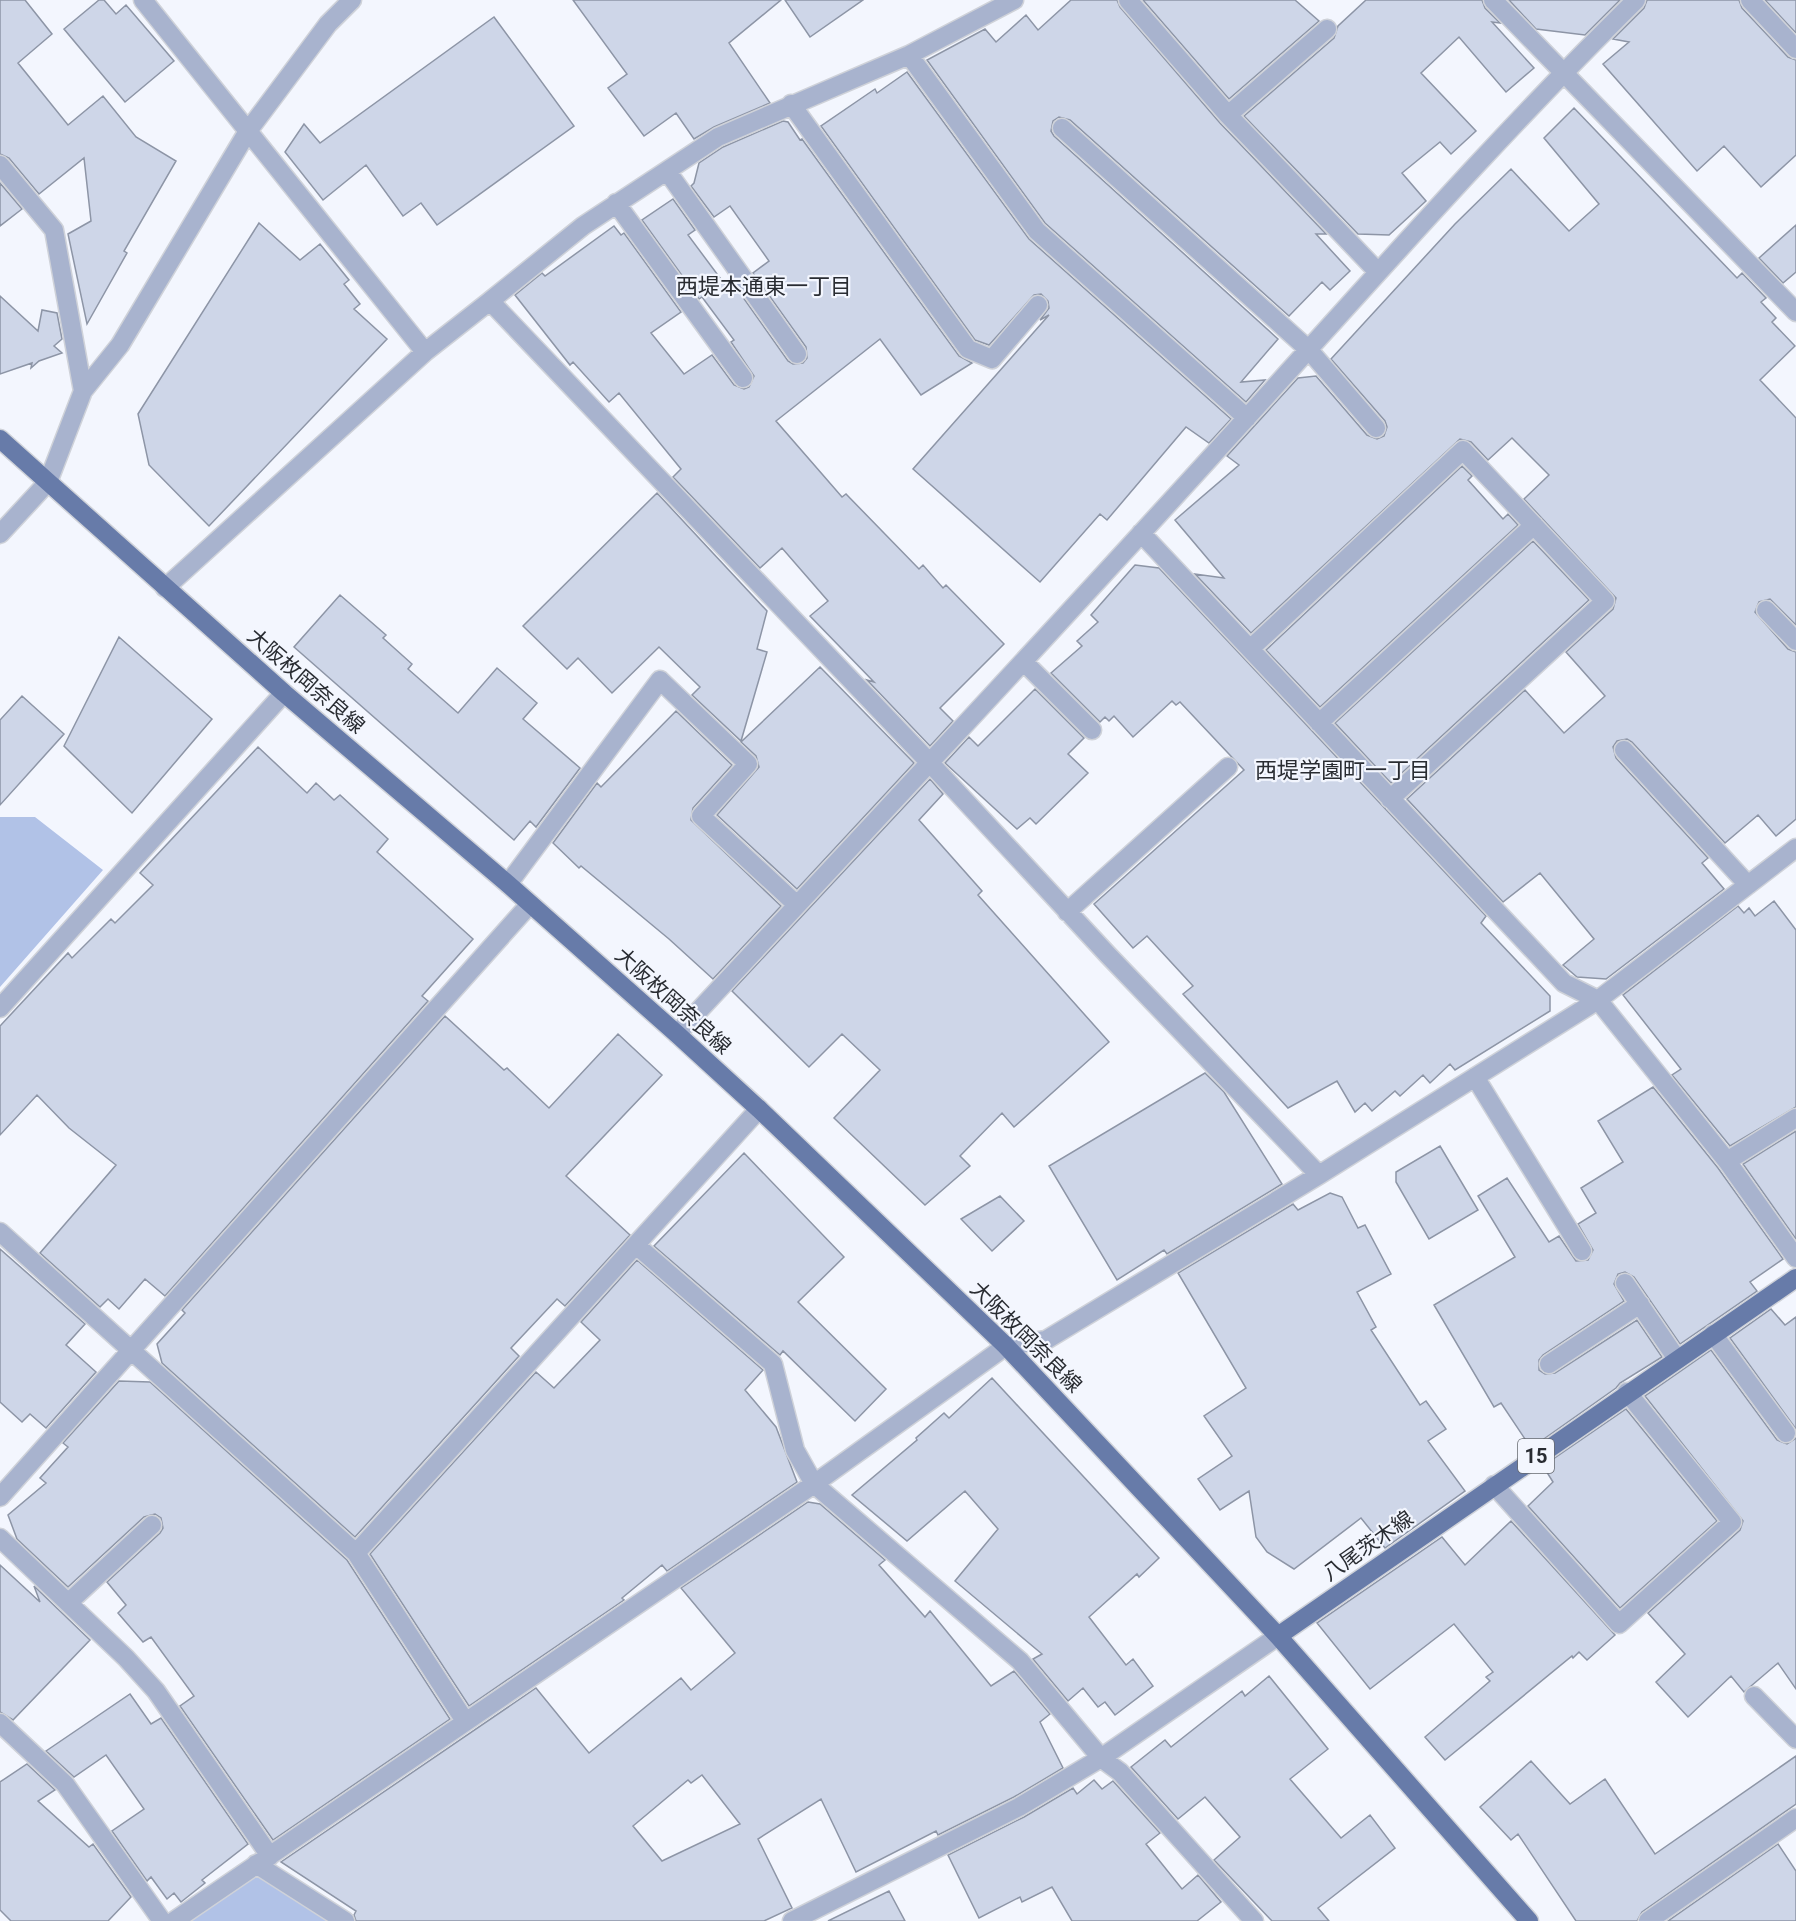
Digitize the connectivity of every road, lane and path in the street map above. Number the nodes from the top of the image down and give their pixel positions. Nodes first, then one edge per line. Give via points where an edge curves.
1 (143, 0) edge
2 (352, 0) edge
3 (1014, 0) edge
4 (1128, 0) edge
5 (1493, 0) edge
6 (1636, 0) edge
7 (1750, 0) edge
8 (1327, 29) dead end
9 (1796, 49) edge
10 (909, 55) junction
11 (1562, 73) junction
12 (791, 104) junction
13 (1228, 115) junction
14 (1062, 128) dead end
15 (248, 131) junction
16 (0, 165) edge
17 (667, 171) junction
18 (616, 203) junction
19 (1377, 271) junction
20 (490, 301) junction
21 (1038, 305) dead end
22 (1796, 312) edge
23 (1309, 350) junction
24 (425, 352) junction
25 (797, 354) dead end
26 (743, 378) dead end
27 (83, 391) junction
28 (1246, 418) junction
29 (1376, 428) dead end
30 (0, 439) edge
31 (48, 482) junction
32 (1534, 525) junction
33 (1142, 533) junction
34 (0, 534) edge
35 (165, 588) junction
36 (1766, 610) dead end
37 (1796, 641) edge
38 (1250, 649) junction
39 (1024, 662) junction
40 (284, 693) junction
41 (1319, 723) junction
42 (1092, 730) dead end
43 (1624, 750) dead end
44 (930, 763) junction
45 (1228, 767) dead end
46 (1390, 799) junction
47 (1796, 848) edge
48 (508, 884) junction
49 (1748, 885) junction
50 (530, 904) junction
51 (797, 905) junction
52 (1067, 912) junction
53 (1598, 1000) junction
54 (0, 1008) edge
55 (677, 1034) junction
56 (1475, 1077) junction
57 (759, 1109) junction
58 (1796, 1118) edge
59 (1727, 1161) junction
60 (1319, 1175) junction
61 (0, 1232) edge
62 (636, 1245) junction
63 (1582, 1251) dead end
64 (1796, 1258) edge
65 (1796, 1278) edge
66 (1625, 1283) dead end
67 (1640, 1304) junction
68 (1713, 1334) junction
69 (1006, 1346) junction
70 (131, 1352) junction
71 (1677, 1359) junction
72 (1549, 1364) dead end
73 (1627, 1392) junction
74 (1786, 1432) dead end
75 (814, 1484) junction
76 (1494, 1485) junction
77 (0, 1497) edge
78 (152, 1525) dead end
79 (0, 1538) edge
80 (356, 1553) junction
81 (68, 1603) junction
82 (1278, 1636) junction
83 (1754, 1696) dead end
84 (465, 1721) junction
85 (0, 1724) edge
86 (1796, 1739) edge
87 (1101, 1758) junction
88 (1796, 1818) edge
89 (263, 1860) junction
90 (162, 1921) edge
91 (174, 1921) edge
92 (345, 1921) edge
93 (792, 1921) edge
94 (1254, 1921) edge
95 (1529, 1921) edge
96 (1648, 1921) edge

1 - 15 street
2 - 15 street via 328,24
3 - 10 street
4 - 13 street
5 - 11 street
6 - 11 street
7 - 9 street
8 - 13 street
10 - 12 street
10 - 28 street via 1037,231
11 - 19 street
11 - 22 street
12 - 17 street via 718,137
12 - 21 street via 968,349 992,359
13 - 19 street
14 - 23 street
15 - 24 street
15 - 27 street via 120,345
16 - 27 street via 54,230
17 - 18 street
17 - 25 street
18 - 20 street
18 - 26 street
19 - 23 street
20 - 24 street
20 - 44 street
23 - 28 street
23 - 29 street
24 - 35 street
27 - 31 street
28 - 33 street
30 - 31 main road, 大阪枚岡奈良線
31 - 34 street
31 - 35 main road, 大阪枚岡奈良線
32 - 38 street via 1463,450
32 - 41 street
32 - 46 street via 1605,601
33 - 38 street
33 - 39 street
35 - 40 main road, 大阪枚岡奈良線
36 - 37 street
38 - 41 street
39 - 42 street
39 - 44 street
40 - 48 main road, 大阪枚岡奈良線
40 - 54 street
41 - 46 street
43 - 49 street
44 - 51 street
44 - 52 street
45 - 52 street
46 - 53 street via 1564,983
47 - 49 street
48 - 50 main road, 大阪枚岡奈良線
48 - 51 street via 660,680 748,764 701,816
49 - 53 street
50 - 55 main road, 大阪枚岡奈良線
50 - 70 street
51 - 55 street
52 - 60 street
53 - 56 street
53 - 59 street
55 - 57 main road, 大阪枚岡奈良線
56 - 60 street
56 - 63 street
57 - 62 street
57 - 69 main road, 大阪枚岡奈良線
58 - 59 street
59 - 64 street
60 - 69 street via 1046,1340
61 - 70 street
62 - 75 street via 773,1364 795,1450
62 - 80 street
65 - 68 main road, 八尾茨木線 / 15
66 - 67 street
67 - 71 street
67 - 72 street
68 - 71 main road, 八尾茨木線 / 15
68 - 74 street
69 - 75 street
69 - 82 main road, 大阪枚岡奈良線
70 - 77 street
70 - 80 street
71 - 73 main road, 八尾茨木線 / 15
73 - 76 main road, 八尾茨木線 / 15
73 - 76 street via 1732,1522 1619,1624
75 - 84 street
75 - 87 street via 1020,1661
76 - 82 main road, 八尾茨木線 / 15
78 - 81 street
79 - 81 street
80 - 84 street
81 - 89 street via 156,1691
82 - 87 street
82 - 95 main road
83 - 86 street
84 - 89 street
85 - 90 street via 65,1784
87 - 93 street via 1018,1807
87 - 94 street via 1120,1772
88 - 96 street
89 - 91 street
89 - 92 street

